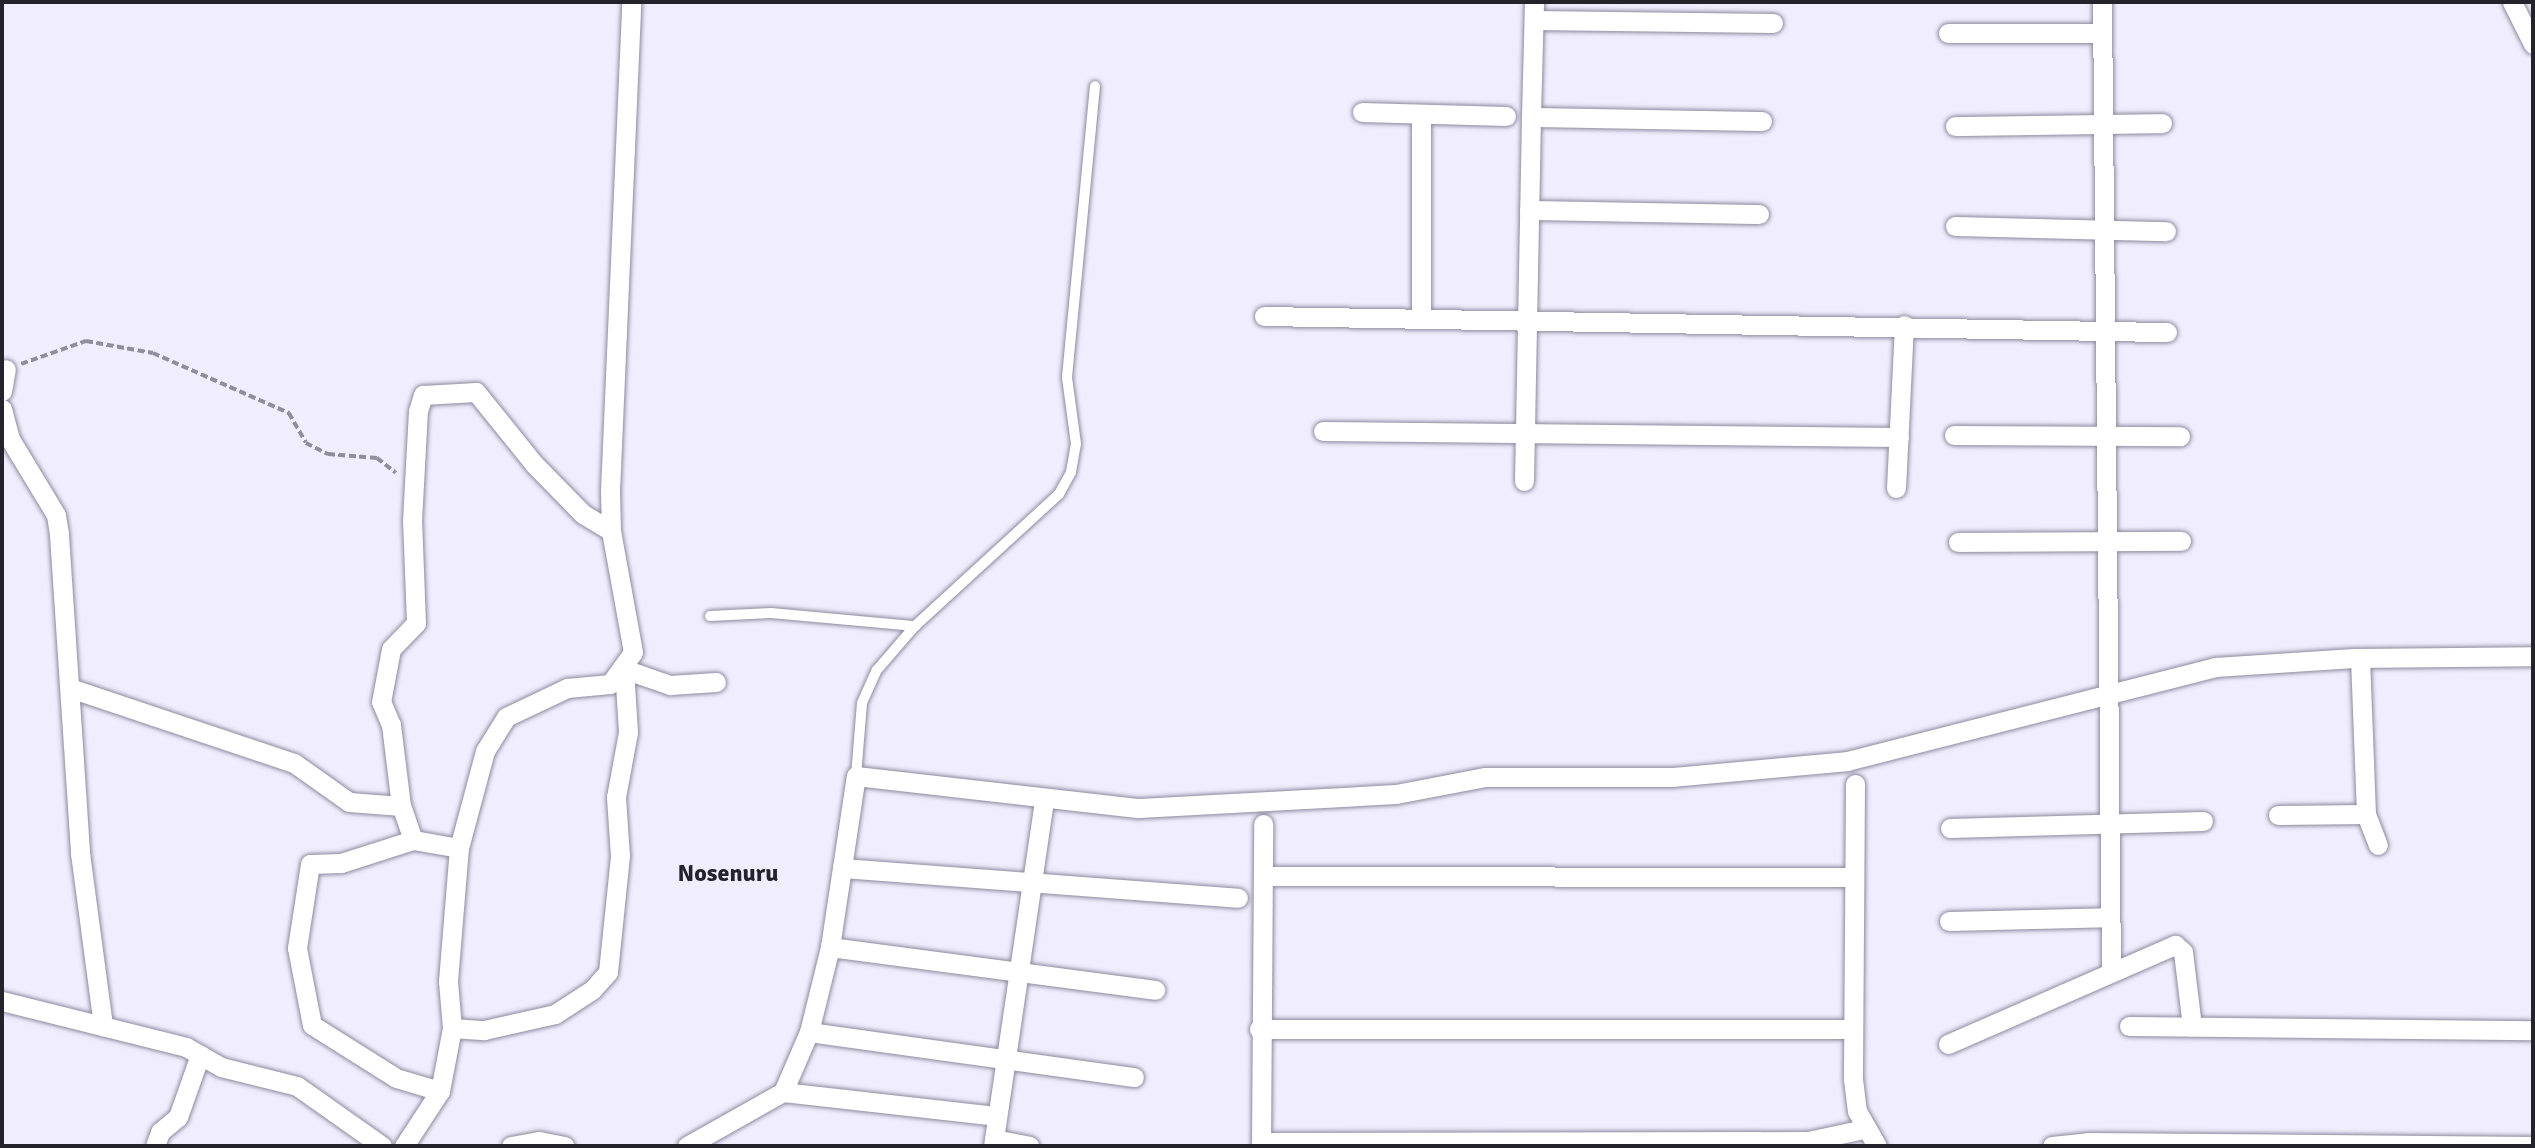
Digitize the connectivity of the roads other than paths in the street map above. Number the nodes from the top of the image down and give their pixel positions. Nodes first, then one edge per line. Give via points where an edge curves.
1 (631, 2) edge
2 (2102, 2) edge
3 (2512, 2) edge
4 (1534, 11) edge
5 (1773, 23) dead end
6 (1948, 33) dead end
7 (2102, 33) junction
8 (2533, 44) edge
9 (1095, 86) dead end
10 (1362, 112) dead end
11 (1421, 114) junction
12 (1506, 116) dead end
13 (1531, 117) junction
14 (1762, 121) dead end
15 (2162, 123) dead end
16 (1955, 126) dead end
17 (2101, 126) junction
18 (1529, 210) junction
19 (1759, 214) dead end
20 (1955, 226) dead end
21 (2103, 231) junction
22 (2166, 231) dead end
23 (1264, 316) dead end
24 (1421, 317) junction
25 (1526, 317) junction
26 (1904, 325) junction
27 (2104, 331) junction
28 (2167, 332) dead end
29 (6, 369) road end
30 (2, 391) edge
31 (2, 409) edge
32 (1323, 431) dead end
33 (1525, 431) junction
34 (1954, 435) dead end
35 (2180, 436) dead end
36 (1899, 437) junction
37 (2105, 438) junction
38 (1524, 481) dead end
39 (1896, 488) dead end
40 (611, 531) junction
41 (2181, 541) dead end
42 (1958, 542) dead end
43 (2107, 542) junction
44 (710, 616) dead end
45 (915, 626) junction
46 (2533, 656) edge
47 (2360, 658) junction
48 (624, 669) junction
49 (716, 682) dead end
50 (70, 688) junction
51 (2109, 693) junction
52 (856, 776) junction
53 (1855, 784) dead end
54 (1044, 800) junction
55 (401, 806) junction
56 (2366, 814) junction
57 (2278, 815) dead end
58 (2203, 821) dead end
59 (2107, 823) junction
60 (1263, 824) dead end
61 (1950, 828) dead end
62 (413, 840) junction
63 (2378, 845) dead end
64 (460, 848) junction
65 (842, 868) junction
66 (1264, 876) junction
67 (1853, 877) junction
68 (1031, 886) junction
69 (1238, 898) dead end
70 (2108, 917) junction
71 (1949, 921) dead end
72 (830, 947) junction
73 (2111, 969) junction
74 (1020, 973) junction
75 (1155, 990) dead end
76 (2, 1001) edge
77 (103, 1026) junction
78 (2129, 1026) dead end
79 (2192, 1026) junction
80 (452, 1028) junction
81 (1259, 1029) junction
82 (1853, 1029) junction
83 (2533, 1030) edge
84 (809, 1032) junction
85 (1948, 1044) dead end
86 (200, 1055) junction
87 (1008, 1059) junction
88 (1134, 1077) dead end
89 (440, 1091) junction
90 (783, 1092) junction
91 (996, 1116) junction
92 (1864, 1129) junction
93 (993, 1143) edge
94 (1261, 1144) edge
95 (1805, 1144) edge
96 (155, 1146) edge
97 (383, 1146) edge
98 (404, 1146) edge
99 (511, 1146) edge
100 (565, 1146) edge
101 (687, 1146) edge
102 (1029, 1146) edge
103 (1877, 1146) edge
104 (2052, 1146) edge
105 (2533, 1146) edge

1 - 40 street
2 - 7 street
3 - 8 street
4 - 5 street
4 - 13 street
6 - 7 street
7 - 17 street
9 - 45 lane via 1067,377 1076,444 1071,472 1059,494
10 - 11 street
11 - 12 street
11 - 24 street
13 - 14 street
13 - 18 street
15 - 17 street
16 - 17 street
17 - 21 street
18 - 19 street
18 - 25 street
20 - 21 street
21 - 22 street
21 - 27 street
23 - 24 street
24 - 25 street
25 - 26 street
25 - 33 street
26 - 27 street
26 - 36 street
27 - 28 street
27 - 37 street
29 - 30 street
31 - 50 street via 10,439 56,515
32 - 33 street
33 - 36 street
33 - 38 street
34 - 37 street
35 - 37 street
36 - 39 street
37 - 43 street
40 - 48 street via 629,610 633,652
40 - 55 street via 583,514 534,464 477,392 423,394 413,496 416,623 391,649 382,702 391,724
41 - 43 street
42 - 43 street
43 - 51 street
44 - 45 lane via 771,613
45 - 52 lane via 877,670 862,703
46 - 47 street
47 - 51 street via 2215,667
47 - 56 street
48 - 49 street via 670,685
48 - 64 street via 610,684 568,688 506,718 485,751
48 - 80 street via 628,732 616,797 620,856 608,972 592,990 555,1014 484,1030
50 - 55 street via 294,763 349,802
50 - 77 street via 80,853
51 - 54 street via 1847,761 1672,777 1485,777 1396,794 1261,803 1139,808
51 - 59 street
52 - 54 street
52 - 65 street
53 - 67 street
54 - 68 street
55 - 62 street
56 - 57 street
56 - 63 street
58 - 59 street
59 - 61 street
59 - 70 street
60 - 66 street
62 - 64 street
62 - 89 street via 341,863 310,864 297,948 313,1025 396,1078
64 - 80 street via 448,981
65 - 68 street
65 - 72 street
66 - 67 street
66 - 81 street
67 - 82 street
68 - 69 street
68 - 74 street
70 - 71 street
70 - 73 street
72 - 74 street
72 - 84 street
73 - 79 street via 2182,946
73 - 85 street
74 - 75 street
74 - 87 street
76 - 77 street
77 - 86 street
78 - 79 street
79 - 83 street
80 - 89 street
81 - 82 street
81 - 94 street
82 - 92 street via 1853,1079
84 - 87 street
84 - 90 street
86 - 96 street via 178,1117 160,1132
86 - 97 street via 220,1067 297,1086
87 - 88 street
87 - 91 street
89 - 98 street
90 - 91 street
90 - 101 street
91 - 93 street
92 - 95 street
92 - 103 street
93 - 102 street
94 - 95 street
99 - 100 street via 540,1141
104 - 105 street via 2088,1142

